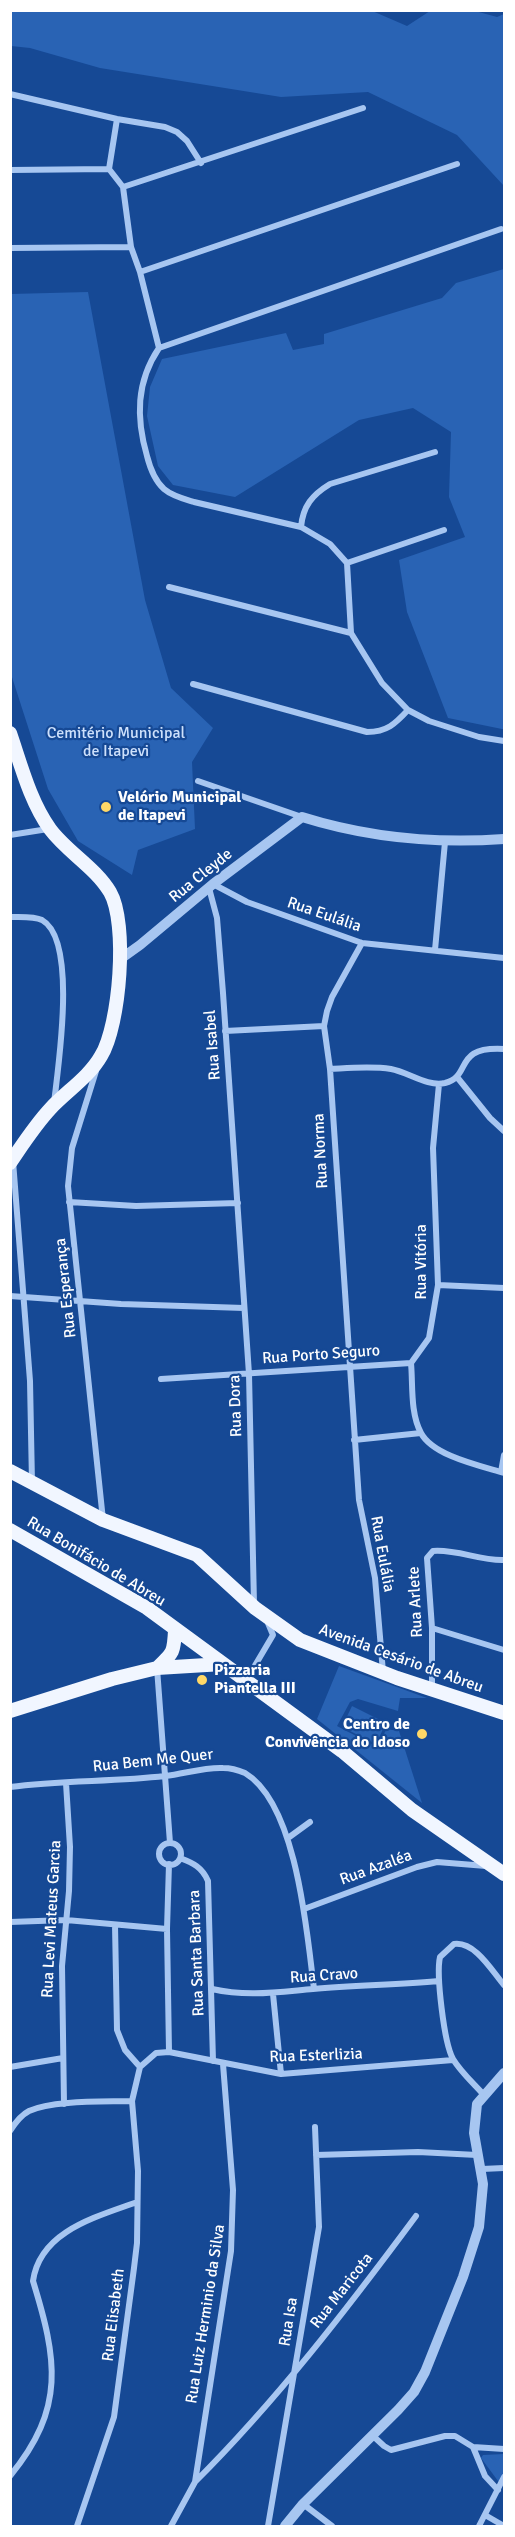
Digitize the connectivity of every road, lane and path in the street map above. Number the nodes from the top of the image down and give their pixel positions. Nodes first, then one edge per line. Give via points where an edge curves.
1 (10, 94) edge
2 (363, 108) dead end
3 (117, 119) junction
4 (201, 163) junction
5 (457, 164) dead end
6 (109, 169) junction
7 (10, 170) edge
8 (123, 187) junction
9 (501, 229) dead end
10 (131, 247) junction
11 (10, 248) edge
12 (140, 272) junction
13 (159, 348) junction
14 (435, 452) dead end
15 (301, 527) junction
16 (444, 530) dead end
17 (347, 562) junction
18 (169, 587) dead end
19 (351, 633) junction
20 (193, 684) dead end
21 (408, 710) junction
22 (10, 733) edge
23 (504, 741) edge
24 (198, 782) dead end
25 (302, 817) junction
26 (50, 829) junction
27 (10, 836) edge
28 (504, 839) edge
29 (445, 842) junction
30 (211, 885) junction
31 (10, 917) edge
32 (363, 943) junction
33 (435, 950) junction
34 (504, 958) edge
35 (119, 960) junction
36 (324, 1026) junction
37 (225, 1031) junction
38 (504, 1049) edge
39 (101, 1056) junction
40 (330, 1069) junction
41 (457, 1077) junction
42 (439, 1084) junction
43 (53, 1106) junction
44 (504, 1131) edge
45 (12, 1162) edge
46 (69, 1202) junction
47 (238, 1203) junction
48 (438, 1285) junction
49 (504, 1288) edge
50 (10, 1296) edge
51 (23, 1297) junction
52 (81, 1301) junction
53 (244, 1308) junction
54 (411, 1363) junction
55 (349, 1366) junction
56 (249, 1374) junction
57 (161, 1379) dead end
58 (421, 1433) junction
59 (354, 1440) junction
60 (504, 1455) edge
61 (10, 1471) edge
62 (503, 1473) edge
63 (32, 1483) junction
64 (103, 1520) junction
65 (10, 1530) edge
66 (504, 1560) edge
67 (259, 1611) junction
68 (432, 1628) junction
69 (175, 1630) junction
70 (273, 1635) junction
71 (295, 1637) junction
72 (504, 1650) edge
73 (223, 1664) junction
74 (157, 1668) junction
75 (383, 1672) junction
76 (246, 1680) junction
77 (432, 1690) junction
78 (10, 1711) edge
79 (504, 1713) edge
80 (165, 1776) junction
81 (66, 1782) junction
82 (10, 1787) edge
83 (310, 1822) dead end
84 (288, 1838) junction
85 (170, 1843) junction
86 (180, 1858) junction
87 (168, 1864) junction
88 (500, 1871) edge
89 (304, 1909) junction
90 (66, 1920) junction
91 (10, 1922) edge
92 (115, 1925) junction
93 (167, 1929) junction
94 (439, 1981) junction
95 (504, 1985) edge
96 (212, 1989) junction
97 (314, 1989) junction
98 (273, 1994) junction
99 (168, 2052) junction
100 (63, 2058) junction
101 (453, 2060) junction
102 (213, 2061) junction
103 (223, 2064) junction
104 (10, 2067) edge
105 (140, 2067) junction
106 (504, 2073) edge
107 (281, 2074) junction
108 (483, 2094) junction
109 (132, 2101) junction
110 (64, 2104) junction
111 (315, 2127) dead end
112 (10, 2131) edge
113 (316, 2155) junction
114 (477, 2155) junction
115 (504, 2168) edge
116 (482, 2169) junction
117 (137, 2202) junction
118 (417, 2216) dead end
119 (294, 2374) junction
120 (372, 2434) junction
121 (473, 2447) junction
122 (504, 2449) edge
123 (10, 2476) edge
124 (504, 2478) edge
125 (195, 2482) junction
126 (498, 2490) junction
127 (303, 2504) junction
128 (485, 2515) junction
129 (77, 2526) edge
130 (171, 2526) edge
131 (268, 2526) edge
132 (285, 2526) edge
133 (332, 2526) edge
134 (479, 2526) edge
135 (504, 2526) edge

1 - 3 street
2 - 4 street
3 - 4 street via 177,132
3 - 6 street
4 - 8 street
5 - 12 street
6 - 7 street
6 - 8 street
8 - 10 street
9 - 13 street
10 - 11 street
10 - 12 street
12 - 13 street
13 - 15 street via 143,378 139,404 145,448 157,481 165,489 194,502
14 - 15 street via 330,484 308,502
15 - 17 street via 330,544
16 - 17 street
17 - 19 street
18 - 19 street
19 - 21 street via 382,683
20 - 21 street via 367,732 381,732 393,726
21 - 23 street via 452,730
22 - 26 main road via 35,804
24 - 25 street
25 - 29 street via 374,835
25 - 30 street, Rua Cleyde
26 - 27 street
26 - 35 main road via 110,891 117,909
28 - 29 street
29 - 33 street
30 - 32 street, Rua Eulália via 247,902
30 - 35 street, Rua Cleyde
30 - 37 street, Rua Isabel
31 - 43 street via 42,920 52,929 58,943 63,1007
32 - 33 street, Rua Eulália
32 - 36 street, Rua Norma via 332,997
33 - 34 street, Rua Eulália
35 - 39 main road via 114,1020
36 - 37 street
36 - 40 street, Rua Norma
37 - 47 street, Rua Isabel
38 - 41 street via 474,1052
39 - 43 main road
39 - 46 street, Rua Esperança via 72,1148
40 - 42 street via 391,1069
40 - 55 street, Rua Norma
41 - 42 street
41 - 44 street
42 - 48 street, Rua Vitória via 433,1148
43 - 45 main road
45 - 51 street
46 - 47 street via 136,1206
46 - 52 street, Rua Esperança
47 - 53 street, Rua Dora
48 - 49 street
48 - 54 street, Rua Vitória via 429,1338
50 - 51 street
51 - 52 street
51 - 63 street
52 - 53 street
52 - 64 street, Rua Esperança
53 - 56 street, Rua Dora
54 - 55 street, Rua Porto Seguro
54 - 58 street
55 - 56 street, Rua Porto Seguro
55 - 59 street, Rua Norma
56 - 57 street, Rua Porto Seguro
56 - 67 street, Rua Dora
58 - 59 street
58 - 62 street via 428,1444 460,1460
59 - 75 street, Rua Eulália via 359,1500 375,1578
60 - 62 street
61 - 63 main road, Avenida Cesário de Abreu
63 - 64 main road, Avenida Cesário de Abreu
64 - 67 main road, Avenida Cesário de Abreu via 197,1555
65 - 69 main road, Rua Bonifácio de Abreu via 147,1608
66 - 68 street, Rua Arlete via 433,1551 427,1558
67 - 70 street
67 - 71 main road, Avenida Cesário de Abreu
68 - 72 street
68 - 77 street, Rua Arlete
69 - 73 main road, Rua Bonifácio de Abreu
69 - 74 main road via 172,1654
70 - 71 street
70 - 76 street
71 - 75 main road, Avenida Cesário de Abreu
73 - 74 main road
73 - 76 main road, Rua Bonifácio de Abreu
74 - 78 main road
74 - 80 street
75 - 77 main road, Avenida Cesário de Abreu
76 - 88 main road, Rua Bonifácio de Abreu via 342,1751 412,1810
77 - 79 main road, Avenida Cesário de Abreu
80 - 81 street, Rua Bem Me Quer
80 - 84 street, Rua Bem Me Quer via 221,1768 246,1774 276,1810
80 - 85 street
81 - 82 street, Rua Bem Me Quer
81 - 90 street, Rua Levi Mateus Garcia via 70,1847
83 - 84 street
84 - 89 street, Rua Bem Me Quer
85 - 86 street via 179,1848
85 - 87 street via 161,1848 159,1855
86 - 87 street
86 - 96 street, Rua Santa Barbara via 194,1863 208,1881
87 - 93 street
88 - 89 street, Rua Azaléa via 438,1862 393,1874
89 - 97 street, Rua Bem Me Quer
90 - 91 street
90 - 92 street
90 - 100 street, Rua Levi Mateus Garcia
92 - 93 street
92 - 105 street via 117,2030 125,2050
93 - 99 street
94 - 95 street via 440,1957 449,1947 460,1943 480,1957
94 - 97 street, Rua Cravo
94 - 101 street
96 - 98 street, Rua Cravo via 248,1995
96 - 102 street, Rua Santa Barbara
97 - 98 street, Rua Cravo
98 - 107 street
99 - 102 street, Rua Esterlizia
99 - 105 street via 156,2053
100 - 104 street
100 - 110 street, Rua Levi Mateus Garcia
101 - 107 street, Rua Esterlizia
101 - 108 street
102 - 103 street, Rua Esterlizia
103 - 107 street, Rua Esterlizia
103 - 125 street, Rua Luiz Herminio da Silva via 233,2235
105 - 109 street
106 - 108 street
108 - 114 street via 474,2117
109 - 110 street
109 - 117 street, Rua Elisabeth
110 - 112 street via 29,2111
111 - 113 street, Rua Isa
113 - 114 street
113 - 119 street, Rua Isa via 318,2227
114 - 116 street
115 - 116 street
116 - 120 street via 479,2227 433,2353 414,2392
117 - 123 street via 56,2238 42,2253 34,2270 33,2281 52,2350 49,2404 32,2446
117 - 129 street, Rua Elisabeth via 137,2243 114,2417
118 - 119 street, Rua Maricota
119 - 125 street
119 - 131 street, Rua Maricota
120 - 121 street via 391,2450 445,2436 455,2436
120 - 127 street
121 - 122 street
121 - 126 street via 485,2476
124 - 126 street
125 - 130 street, Rua Luiz Herminio da Silva
126 - 128 street
127 - 132 street
127 - 133 street
128 - 134 street
128 - 135 street

